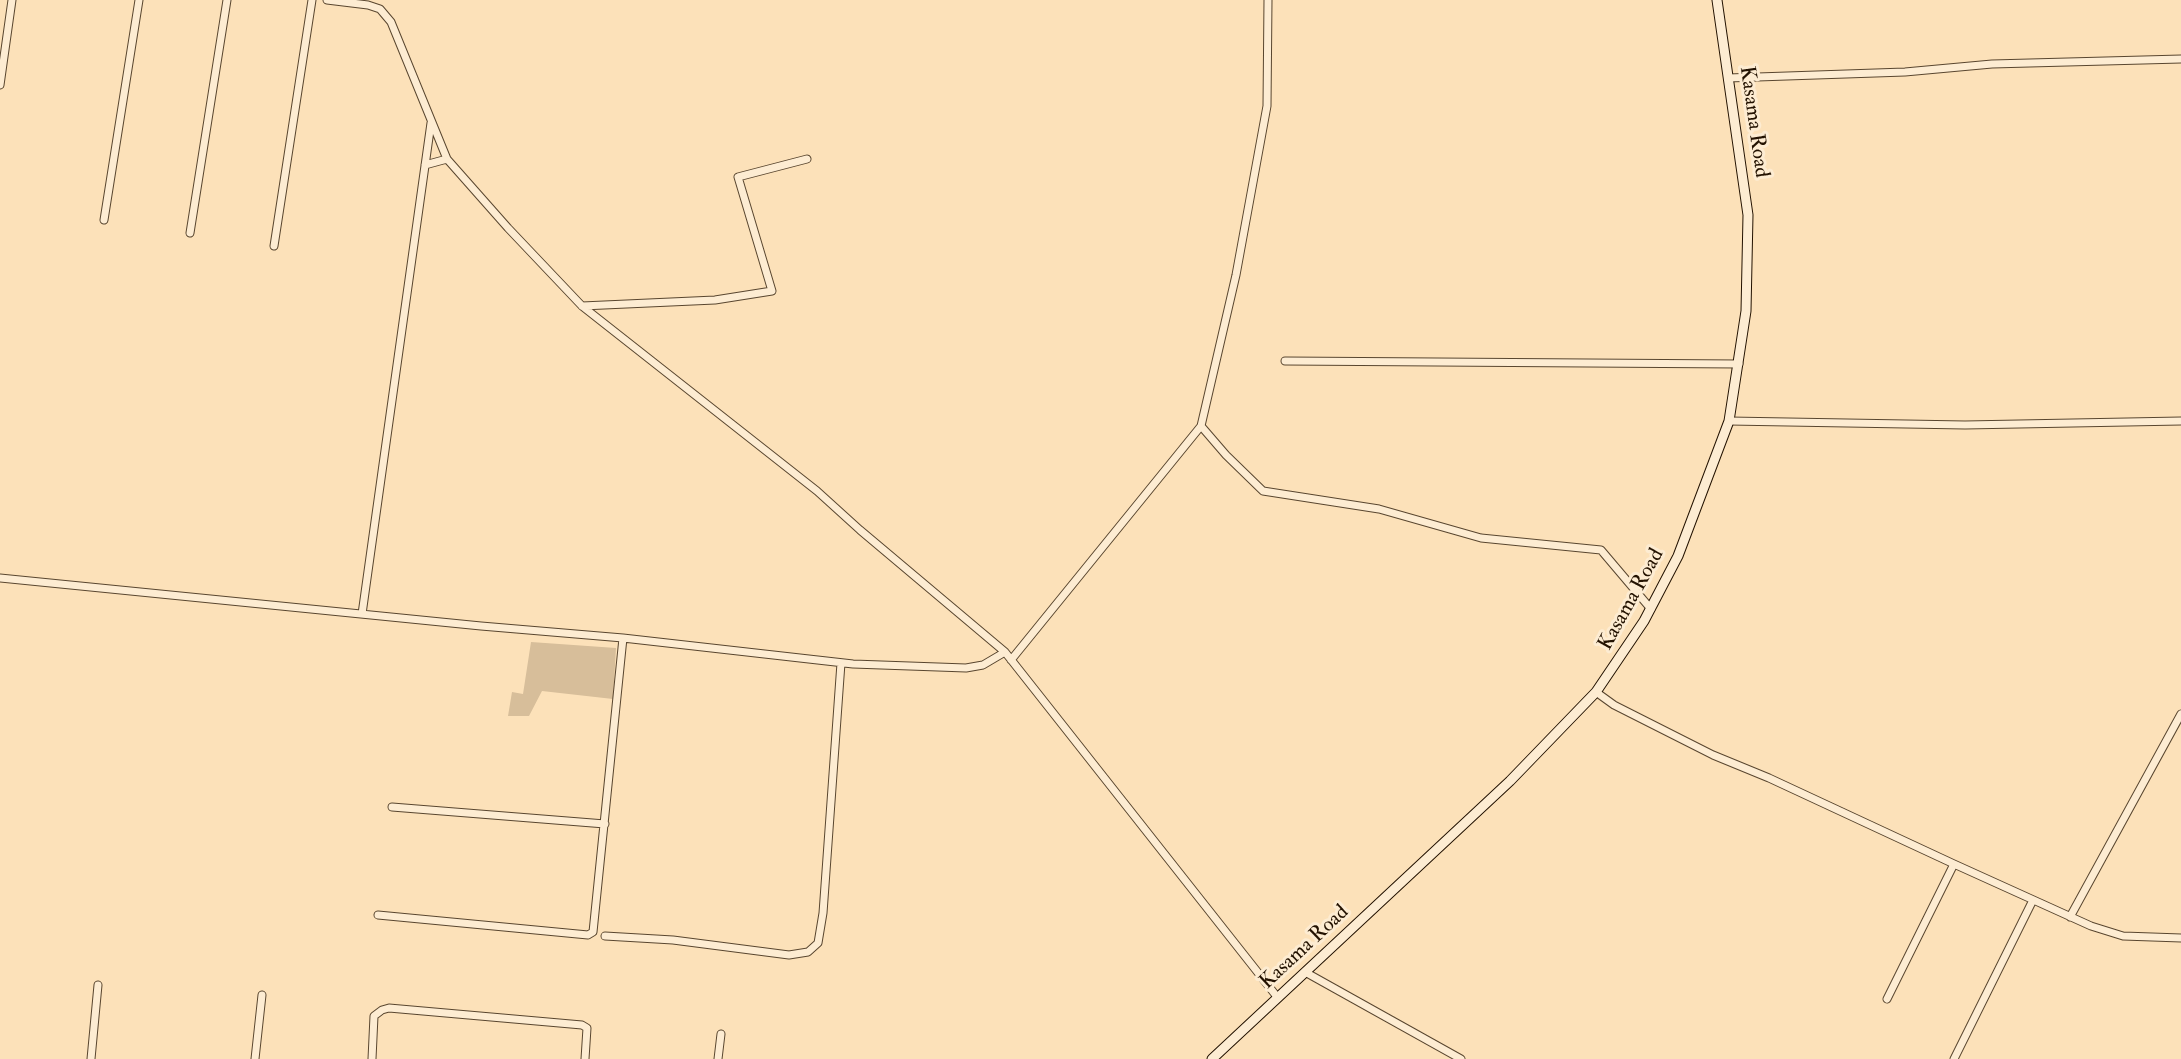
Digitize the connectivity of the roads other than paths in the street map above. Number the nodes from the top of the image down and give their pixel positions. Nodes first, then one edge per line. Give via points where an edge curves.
1 (12, 0) edge
2 (139, 0) edge
3 (226, 0) edge
4 (312, 0) edge
5 (327, 0) edge
6 (371, 0) edge
7 (1268, 0) edge
8 (1717, 0) edge
9 (380, 9) junction
10 (2181, 59) edge
11 (1728, 78) junction
12 (0, 85) edge
13 (431, 123) junction
14 (447, 159) junction
15 (807, 159) dead end
16 (425, 165) junction
17 (104, 220) dead end
18 (190, 233) dead end
19 (274, 246) dead end
20 (582, 306) junction
21 (1285, 361) dead end
22 (1739, 364) junction
23 (1729, 421) junction
24 (2181, 421) edge
25 (1201, 426) junction
26 (0, 578) edge
27 (1651, 609) junction
28 (362, 614) junction
29 (623, 638) junction
30 (1005, 652) junction
31 (1011, 660) junction
32 (841, 663) junction
33 (1596, 692) junction
34 (2181, 714) edge
35 (392, 807) dead end
36 (605, 824) junction
37 (1954, 864) junction
38 (2033, 900) junction
39 (378, 915) dead end
40 (2070, 917) junction
41 (605, 936) dead end
42 (2181, 938) edge
43 (1305, 972) junction
44 (98, 985) dead end
45 (262, 995) dead end
46 (1278, 999) junction
47 (1887, 999) dead end
48 (721, 1034) dead end
49 (91, 1059) edge
50 (255, 1059) edge
51 (372, 1059) edge
52 (585, 1059) edge
53 (718, 1059) edge
54 (1212, 1059) edge
55 (1461, 1059) edge
56 (1954, 1059) edge

1 - 12 street
2 - 17 street
3 - 18 street
4 - 19 street
5 - 9 street
6 - 9 street
7 - 25 street via 1267,106 1236,275
8 - 11 street, Kasama Road
9 - 13 street via 391,22
10 - 11 street
11 - 22 street, Kasama Road via 1748,215 1746,311
13 - 14 street
13 - 16 street
14 - 16 street
14 - 20 street
15 - 20 street via 738,177 771,291 715,300
16 - 28 street
20 - 30 street via 817,491
21 - 22 street
22 - 23 street, Kasama Road
23 - 24 street via 1965,425
23 - 27 street, Kasama Road via 1678,556
25 - 27 street via 1263,492 1379,509 1480,538 1601,550
25 - 31 street
26 - 28 street
27 - 33 street, Kasama Road
28 - 29 street
29 - 32 street
29 - 36 street
30 - 31 street
30 - 32 street via 983,665 966,668
31 - 46 street
32 - 41 street via 818,943 808,952 789,955 673,940
33 - 37 street via 1713,755
33 - 43 street, Kasama Road via 1510,781
34 - 40 street
35 - 36 street
36 - 39 street via 595,925 588,935
37 - 38 street
37 - 47 street
38 - 40 street
38 - 56 street
40 - 42 street via 2123,936
43 - 46 street, Kasama Road
43 - 55 street
44 - 49 street
45 - 50 street
46 - 54 street, Kasama Road
48 - 53 street
51 - 52 street via 374,1016 389,1008 582,1025 587,1028

